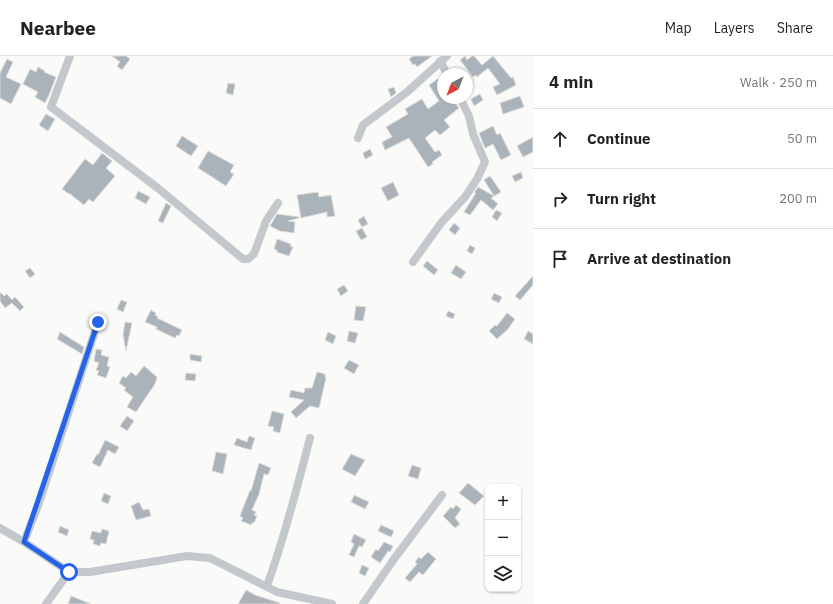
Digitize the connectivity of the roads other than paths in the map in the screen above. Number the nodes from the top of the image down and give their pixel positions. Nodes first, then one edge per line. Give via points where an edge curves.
1 (70, 56) edge
2 (447, 56) edge
3 (440, 61) junction
4 (444, 68) edge
5 (463, 104) edge
6 (358, 138) dead end
7 (278, 203) dead end
8 (412, 262) dead end
9 (98, 322) dead end
10 (310, 438) dead end
11 (442, 495) dead end
12 (0, 528) edge
13 (24, 542) junction
14 (69, 572) junction
15 (267, 586) junction
16 (46, 604) edge
17 (332, 604) edge
18 (362, 604) edge

1 - 7 street via 51,107 160,189 243,259 248,259 254,254 266,221
2 - 3 street
3 - 4 street
3 - 6 street via 407,92 363,125
5 - 8 street via 485,162 465,197 441,223
9 - 13 street
10 - 15 street via 297,491
11 - 18 street
12 - 13 street
13 - 14 street
14 - 15 street via 90,572 187,556 214,559
14 - 16 street
15 - 17 street via 277,592

